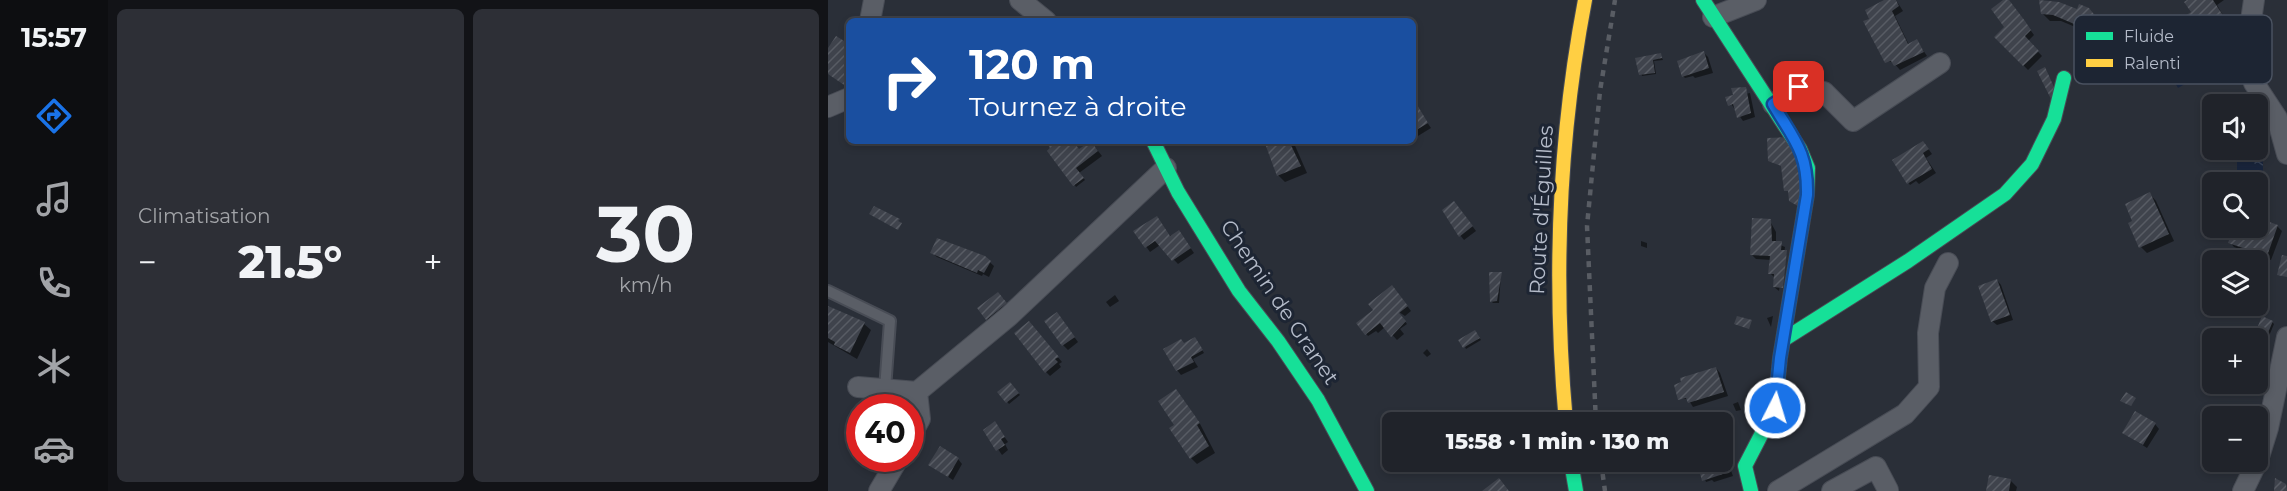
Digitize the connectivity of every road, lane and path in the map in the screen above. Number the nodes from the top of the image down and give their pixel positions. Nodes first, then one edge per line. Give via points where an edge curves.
1 (874, 0) edge
2 (1020, 0) edge
3 (1585, 0) edge
4 (1756, 0) edge
5 (2254, 0) edge
6 (1708, 9) edge
7 (2252, 15) edge
8 (871, 18) edge
9 (1042, 18) edge
10 (1940, 63) dead end
11 (2064, 78) dead end
12 (2255, 84) edge
13 (846, 99) edge
14 (1773, 104) junction
15 (828, 106) edge
16 (2286, 142) edge
17 (1154, 144) edge
18 (1166, 168) junction
19 (1948, 263) dead end
20 (828, 291) edge
21 (2287, 337) edge
22 (1783, 340) junction
23 (858, 387) dead end
24 (885, 389) junction
25 (917, 392) joint
26 (1565, 412) edge
27 (2268, 428) edge
28 (890, 472) edge
29 (1573, 472) edge
30 (2252, 472) edge
31 (1888, 490) edge
32 (879, 491) edge
33 (1367, 491) edge
34 (1576, 491) edge
35 (1751, 491) edge
36 (1778, 491) edge
37 (1832, 491) edge
38 (2243, 491) edge

1 - 8 street
2 - 9 street
3 - 26 street, Route d'Éguilles via 1567,108 1559,222 1558,332
4 - 6 street
5 - 7 street
6 - 14 street
10 - 14 street via 1853,121 1824,92 1799,87
11 - 22 street via 2054,119 2032,165 2005,194
12 - 16 street via 2277,118
13 - 15 street
14 - 22 street via 1808,168
17 - 18 street, Chemin de Granet
18 - 25 street via 1009,316
18 - 33 street, Chemin de Granet via 1239,291 1318,400
19 - 36 street via 1935,288 1928,333 1929,387 1905,414
20 - 24 lane via 890,321
21 - 27 street
22 - 35 street via 1775,408 1745,466
23 - 24 street
24 - 25 street
28 - 32 street
29 - 34 street
30 - 38 street
31 - 37 street via 1876,467

